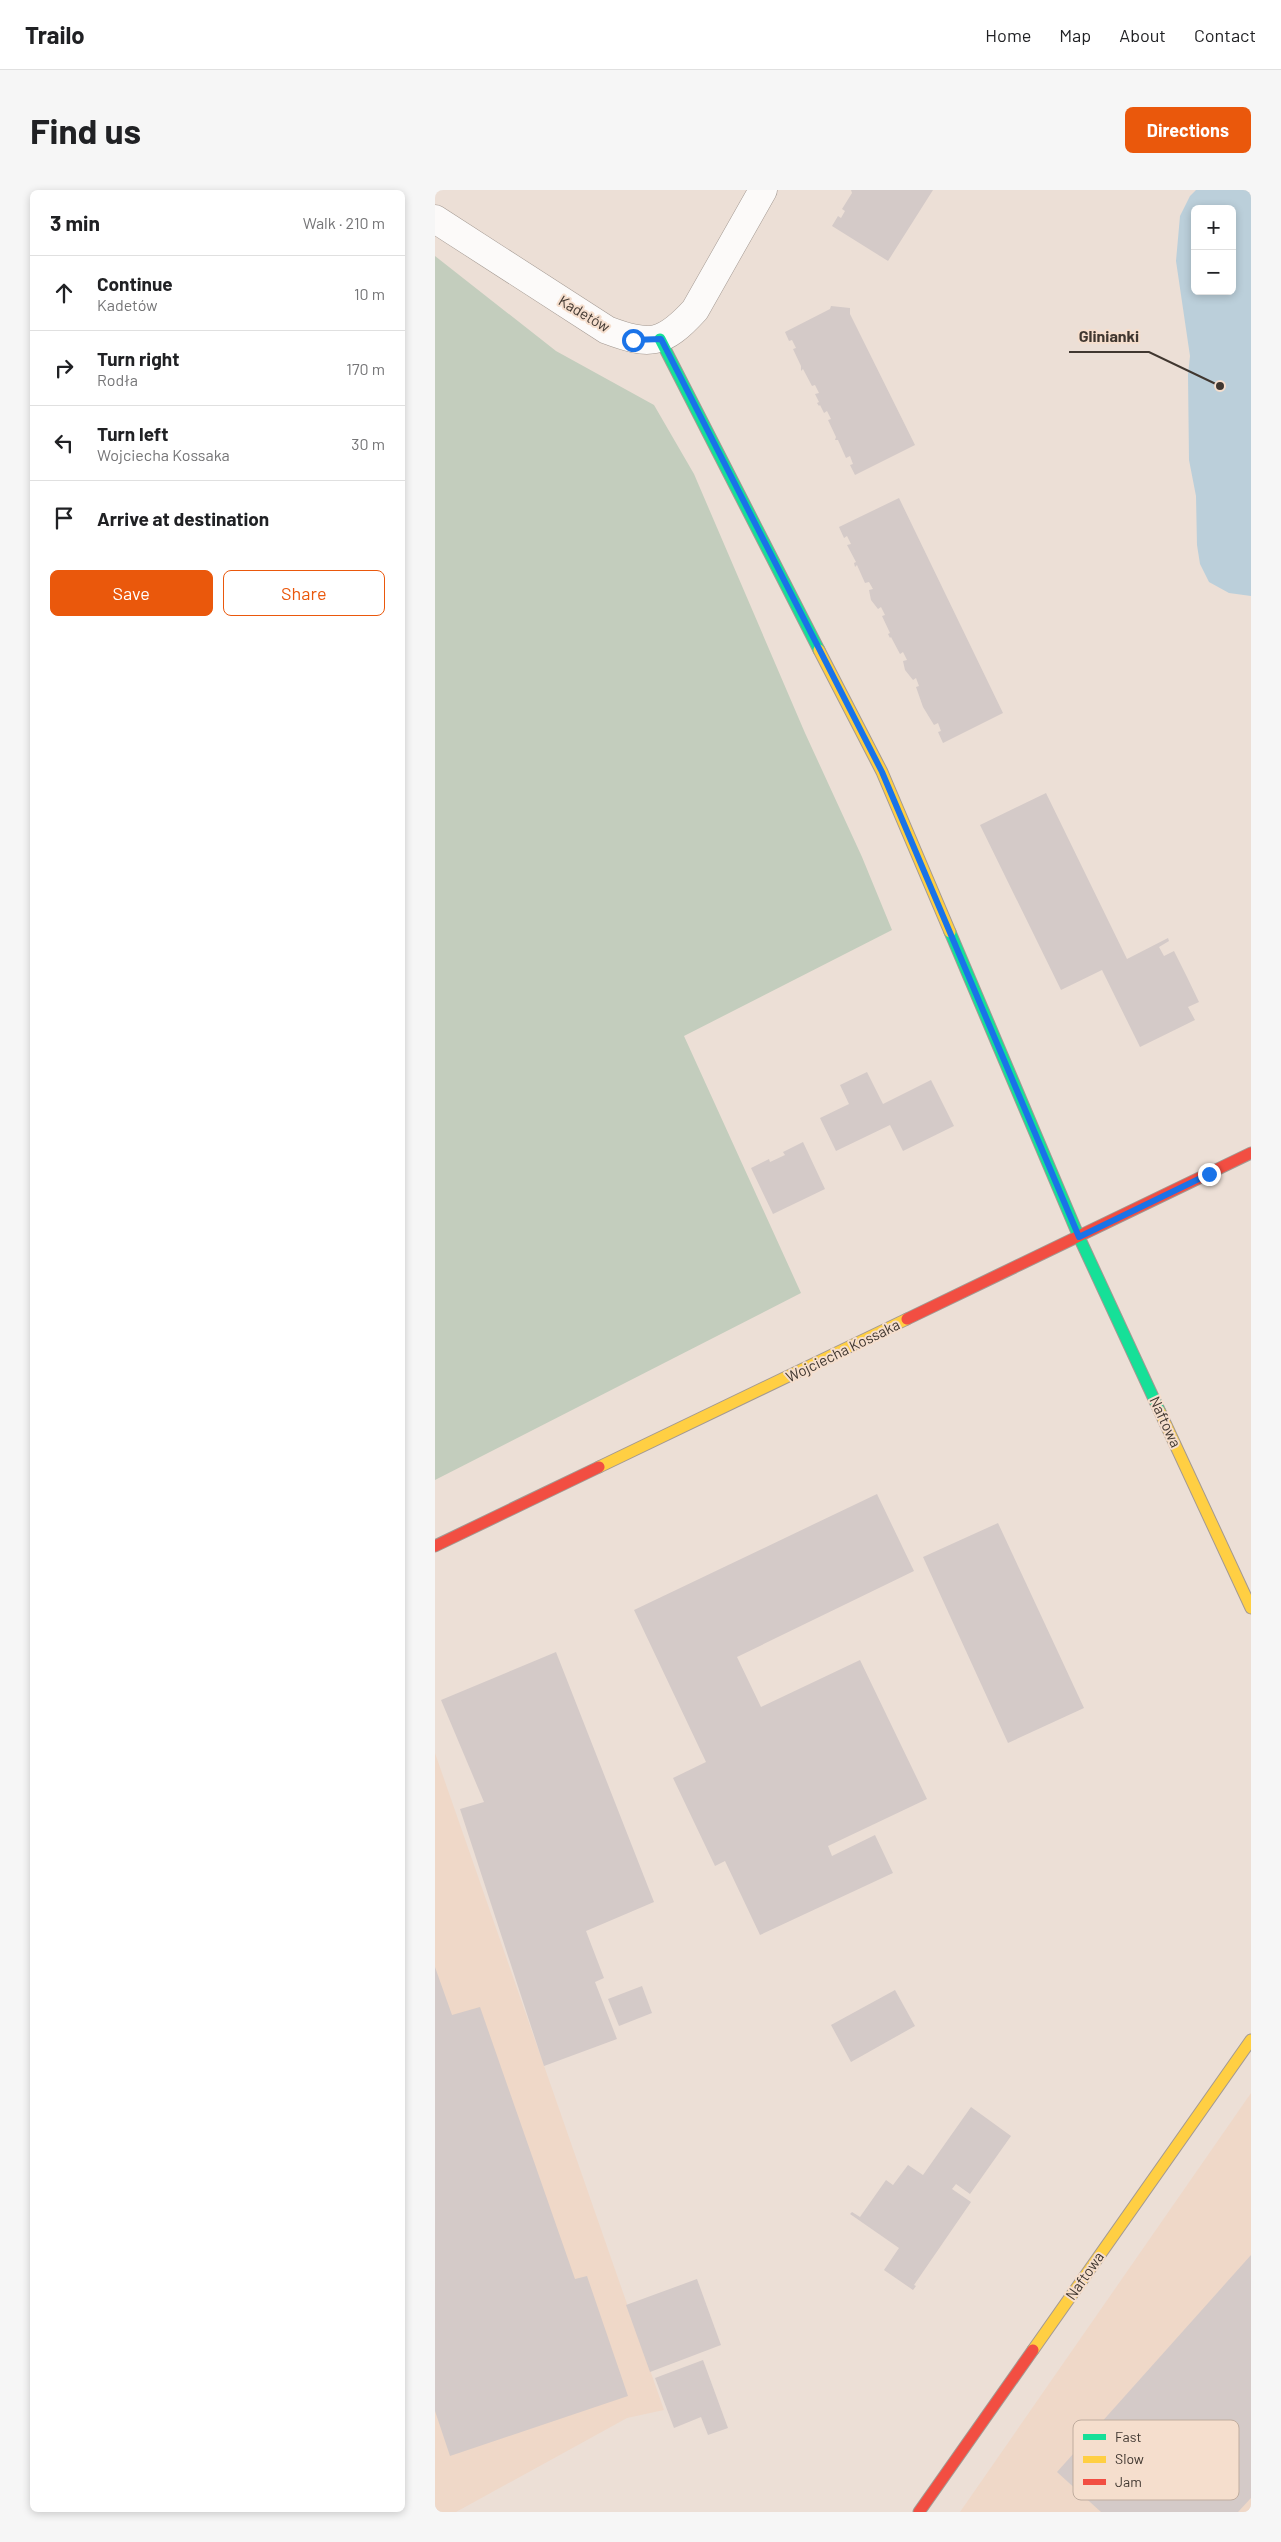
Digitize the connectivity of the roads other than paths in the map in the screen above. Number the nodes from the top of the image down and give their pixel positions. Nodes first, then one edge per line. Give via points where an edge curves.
1 (763, 190) edge
2 (435, 219) edge
3 (661, 339) junction
4 (1251, 1153) edge
5 (1079, 1237) junction
6 (435, 1546) edge
7 (1251, 1608) edge
8 (1251, 2040) edge
9 (919, 2512) edge

1 - 3 street via 695,310 680,327
2 - 3 street, Kadetów via 607,330 633,340
3 - 5 street, Naftowa via 882,772
4 - 5 street, Wojciecha Kossaka
5 - 6 street, Wojciecha Kossaka
5 - 7 street, Naftowa
8 - 9 street, Naftowa

